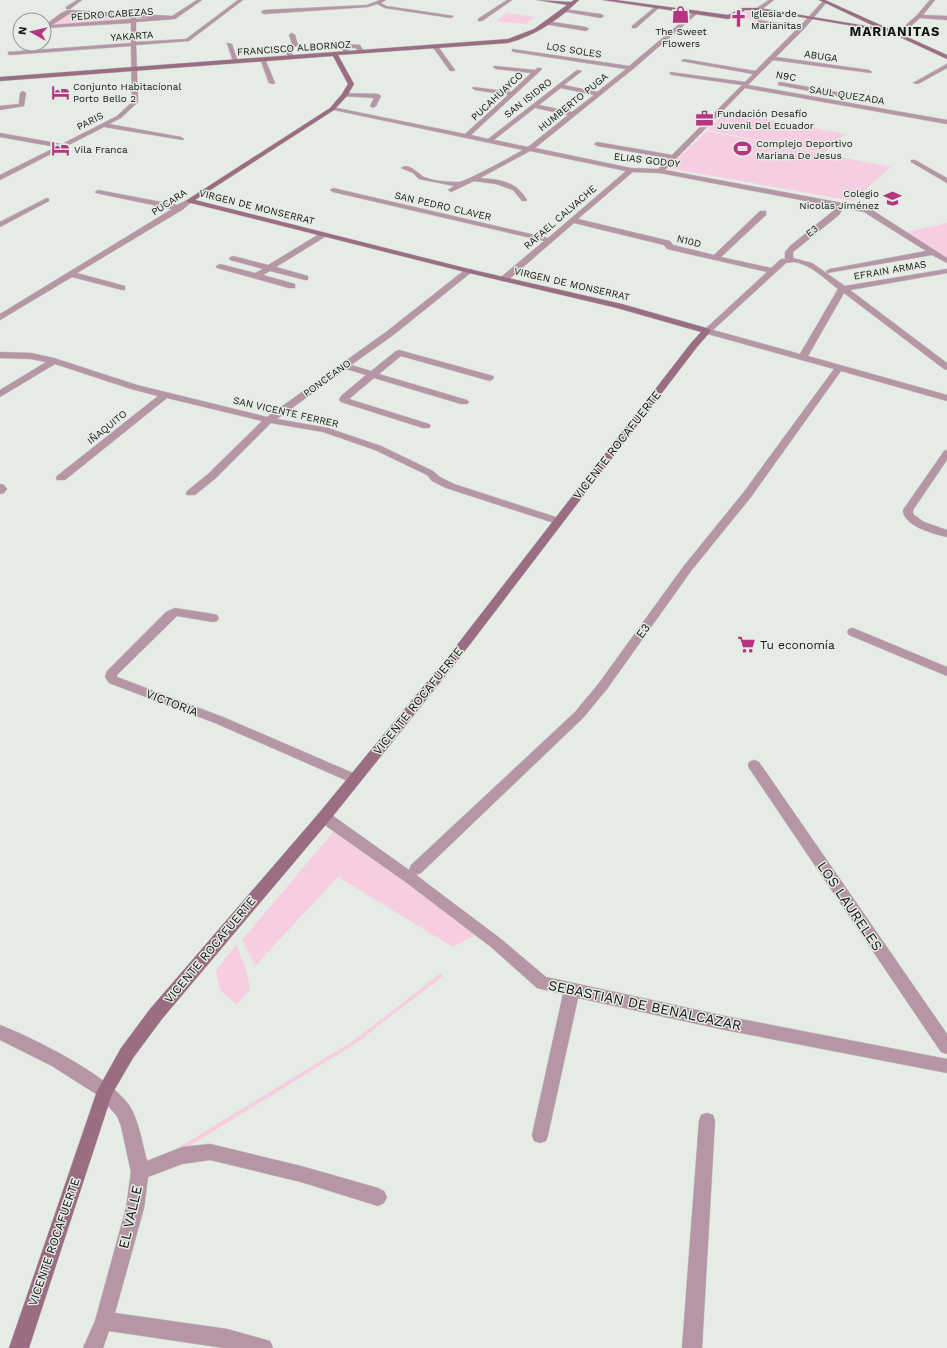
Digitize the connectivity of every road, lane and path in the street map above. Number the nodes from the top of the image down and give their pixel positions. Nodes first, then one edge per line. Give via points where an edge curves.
1 (80, 0) edge
2 (200, 0) edge
3 (241, 0) edge
4 (384, 0) edge
5 (510, 0) edge
6 (539, 0) edge
7 (577, 0) edge
8 (605, 0) edge
9 (772, 0) edge
10 (933, 0) edge
11 (823, 1) edge
12 (378, 3) junction
13 (307, 4) dead end
14 (571, 4) junction
15 (658, 7) junction
16 (759, 9) junction
17 (68, 10) junction
18 (302, 10) junction
19 (563, 10) junction
20 (264, 12) dead end
21 (696, 12) junction
22 (451, 16) dead end
23 (601, 16) dead end
24 (919, 16) junction
25 (811, 18) junction
26 (947, 18) edge
27 (133, 19) junction
28 (480, 20) dead end
29 (760, 21) dead end
30 (546, 23) junction
31 (876, 25) junction
32 (634, 27) dead end
33 (802, 28) junction
34 (869, 28) junction
35 (586, 29) dead end
36 (889, 31) junction
37 (899, 34) junction
38 (171, 35) dead end
39 (292, 35) dead end
40 (173, 42) junction
41 (229, 44) dead end
42 (132, 45) junction
43 (435, 46) junction
44 (514, 50) dead end
45 (10, 53) dead end
46 (335, 54) junction
47 (946, 56) edge
48 (291, 57) junction
49 (772, 58) junction
50 (262, 59) junction
51 (236, 61) junction
52 (684, 61) dead end
53 (766, 65) junction
54 (773, 66) dead end
55 (947, 66) edge
56 (496, 67) dead end
57 (631, 68) junction
58 (133, 69) junction
59 (452, 70) dead end
60 (579, 71) dead end
61 (672, 72) dead end
62 (868, 72) dead end
63 (757, 73) junction
64 (0, 79) edge
65 (759, 80) dead end
66 (272, 83) dead end
67 (747, 83) junction
68 (774, 83) dead end
69 (916, 83) dead end
70 (559, 86) junction
71 (475, 88) dead end
72 (23, 93) dead end
73 (512, 94) junction
74 (599, 94) junction
75 (345, 95) junction
76 (842, 95) dead end
77 (373, 106) dead end
78 (534, 106) junction
79 (0, 108) edge
80 (332, 108) junction
81 (572, 114) junction
82 (947, 122) edge
83 (104, 125) junction
84 (0, 135) edge
85 (467, 136) junction
86 (182, 139) dead end
87 (489, 141) junction
88 (597, 144) dead end
89 (64, 146) junction
90 (530, 149) junction
91 (673, 157) junction
92 (912, 161) dead end
93 (404, 168) dead end
94 (631, 170) junction
95 (660, 171) junction
96 (0, 178) edge
97 (474, 179) junction
98 (947, 181) edge
99 (463, 185) junction
100 (333, 190) dead end
101 (451, 190) dead end
102 (98, 192) dead end
103 (47, 200) dead end
104 (524, 200) dead end
105 (189, 202) junction
106 (842, 205) junction
107 (179, 208) junction
108 (763, 213) dead end
109 (571, 220) junction
110 (0, 226) edge
111 (324, 235) junction
112 (548, 240) junction
113 (933, 252) junction
114 (234, 258) dead end
115 (716, 258) junction
116 (789, 260) junction
117 (947, 261) edge
118 (220, 266) dead end
119 (269, 268) junction
120 (469, 271) junction
121 (772, 271) junction
122 (830, 271) dead end
123 (947, 272) edge
124 (71, 274) junction
125 (256, 276) junction
126 (305, 278) dead end
127 (504, 279) junction
128 (292, 286) dead end
129 (122, 288) dead end
130 (842, 289) junction
131 (0, 318) edge
132 (707, 331) junction
133 (0, 355) edge
134 (803, 357) junction
135 (54, 361) junction
136 (344, 366) junction
137 (840, 367) junction
138 (947, 367) edge
139 (372, 374) junction
140 (490, 378) dead end
141 (0, 394) edge
142 (166, 394) junction
143 (947, 398) edge
144 (464, 402) dead end
145 (269, 420) junction
146 (426, 426) dead end
147 (947, 452) edge
148 (61, 478) dead end
149 (0, 487) edge
150 (0, 491) edge
151 (191, 493) dead end
152 (558, 522) junction
153 (947, 534) edge
154 (213, 618) dead end
155 (853, 632) dead end
156 (947, 672) edge
157 (754, 765) dead end
158 (355, 779) junction
159 (324, 817) junction
160 (416, 869) dead end
161 (572, 990) junction
162 (1, 1035) edge
163 (947, 1047) edge
164 (947, 1066) edge
165 (105, 1091) junction
166 (707, 1122) dead end
167 (540, 1135) dead end
168 (140, 1172) junction
169 (378, 1197) dead end
170 (104, 1321) junction
171 (19, 1348) edge
172 (93, 1348) edge
173 (263, 1348) edge
174 (692, 1348) edge

1 - 17 street
2 - 27 street, PEDRO CABEZAS via 173,18
3 - 40 street, YAKARTA via 191,39
4 - 12 street
5 - 28 street
6 - 14 street
7 - 14 street, FRANCISCO ALBORNOZ
8 - 15 street
9 - 16 street
10 - 24 street
11 - 25 street
11 - 31 street
12 - 18 street via 368,6
12 - 22 street via 385,7
13 - 18 street
14 - 19 street, FRANCISCO ALBORNOZ
15 - 21 street
15 - 32 street
16 - 21 street via 744,9 728,17
16 - 25 street
17 - 27 street
17 - 27 street, PEDRO CABEZAS via 46,27 96,27
18 - 20 street
19 - 23 street
19 - 30 street, FRANCISCO ALBORNOZ
21 - 57 street, HUMBERTO PUGA
24 - 26 street
24 - 37 street
25 - 33 street
25 - 34 street
27 - 42 street, PARIS
29 - 33 street
30 - 35 street, LOS SOLES
30 - 43 street, FRANCISCO ALBORNOZ via 515,40
31 - 34 street
31 - 36 street
33 - 49 street
34 - 36 street
36 - 37 street
37 - 47 street
38 - 40 street
39 - 48 street via 295,45 287,49
40 - 42 street, YAKARTA
41 - 51 street
42 - 45 street, YAKARTA
42 - 58 street, PARIS
43 - 46 street, FRANCISCO ALBORNOZ
43 - 59 street
44 - 57 street, LOS SOLES
46 - 48 street, FRANCISCO ALBORNOZ
46 - 75 street via 351,84
48 - 50 street, FRANCISCO ALBORNOZ
49 - 53 street
49 - 62 street, ABUGA
50 - 51 street, FRANCISCO ALBORNOZ
50 - 66 street
51 - 58 street, FRANCISCO ALBORNOZ
52 - 63 street via 702,61
53 - 54 street
53 - 63 street
55 - 69 street
56 - 73 street, PUCAHUAYCO via 537,71
57 - 74 street, HUMBERTO PUGA
58 - 64 street, FRANCISCO ALBORNOZ
58 - 83 street, PARIS via 135,102 119,117
60 - 70 street, SAN ISIDRO
61 - 67 street
63 - 67 street
65 - 67 street, N9C
67 - 82 street, SAUL QUEZADA
67 - 91 street
68 - 76 street, N9C
70 - 74 street
70 - 78 street, SAN ISIDRO
71 - 73 street
72 - 79 street via 22,105
73 - 85 street, PUCAHUAYCO
74 - 81 street, HUMBERTO PUGA
75 - 77 street via 378,96
75 - 80 street, PUCARA
78 - 81 street
78 - 87 street, SAN ISIDRO
80 - 85 street, ELIAS GODOY
80 - 105 street, PUCARA
81 - 90 street, HUMBERTO PUGA
83 - 86 street
83 - 89 street, PARIS
84 - 89 street
85 - 87 street, ELIAS GODOY
87 - 90 street, ELIAS GODOY
88 - 91 street
89 - 96 street, PARIS
90 - 94 street, ELIAS GODOY
90 - 97 street, HUMBERTO PUGA
91 - 95 street
92 - 98 street
93 - 99 street via 415,172 421,178
94 - 95 street, ELIAS GODOY
94 - 109 street, RAFAEL CALVACHE
95 - 106 street, ELIAS GODOY
97 - 99 street, HUMBERTO PUGA
97 - 104 street via 515,187
99 - 101 street, HUMBERTO PUGA
100 - 112 street, SAN PEDRO CLAVER
102 - 107 street
103 - 110 street
105 - 107 street, PUCARA
105 - 111 street, VIRGEN DE MONSERRAT
106 - 113 street, ELIAS GODOY via 866,210
106 - 116 street, E3 via 836,213 792,248
107 - 124 street, PUCARA
108 - 115 street
109 - 112 street, RAFAEL CALVACHE
109 - 115 street, N10D via 667,243 670,248
111 - 119 street
111 - 120 street, VIRGEN DE MONSERRAT
112 - 127 street, RAFAEL CALVACHE
113 - 117 street, ELIAS GODOY
113 - 122 street
114 - 119 street
115 - 121 street, N10D
116 - 121 street, VICENTE ROCAFUERTE
116 - 130 street via 805,262
118 - 125 street
119 - 125 street
119 - 126 street
120 - 127 street, VIRGEN DE MONSERRAT
120 - 136 street, PONCEANO
121 - 132 street, VICENTE ROCAFUERTE
123 - 130 street, EFRAIN ARMAS
124 - 129 street
124 - 131 street, PUCARA
125 - 128 street
127 - 132 street, VIRGEN DE MONSERRAT via 620,306
130 - 134 street, EFRAIN ARMAS
130 - 138 street
132 - 134 street, VIRGEN DE MONSERRAT
132 - 152 street, VICENTE ROCAFUERTE
133 - 135 street, SAN VICENTE FERRER via 31,356
134 - 137 street, VIRGEN DE MONSERRAT
135 - 141 street
135 - 142 street, SAN VICENTE FERRER via 134,387
136 - 139 street
136 - 145 street, PONCEANO
137 - 143 street, VIRGEN DE MONSERRAT
137 - 160 street, E3 via 603,686 578,715
139 - 140 street via 399,353
139 - 144 street
139 - 146 street via 344,400
142 - 145 street, SAN VICENTE FERRER
142 - 148 street, IÑAQUITO
145 - 151 street, PONCEANO
145 - 152 street, SAN VICENTE FERRER via 324,430 352,439 391,454 450,486
147 - 153 street via 908,510 908,514 919,524
149 - 150 street
152 - 158 street, VICENTE ROCAFUERTE via 454,658
154 - 158 street, VICTORIA via 175,612 117,668 111,677
155 - 156 street
157 - 163 street, LOS LAURELES
158 - 159 street, VICENTE ROCAFUERTE
159 - 161 street, SEBASTIAN DE BENALCAZAR via 430,893 507,952 542,983
159 - 165 street, VICENTE ROCAFUERTE via 156,1014 127,1053
161 - 164 street, SEBASTIAN DE BENALCAZAR
161 - 167 street
162 - 165 street, EL VALLE via 58,1061
165 - 168 street, EL VALLE via 124,1112
165 - 171 street, VICENTE ROCAFUERTE
166 - 174 street
168 - 169 street via 183,1154 210,1152 300,1174
168 - 170 street, EL VALLE via 135,1208
170 - 172 street, EL VALLE
170 - 173 street via 227,1339

